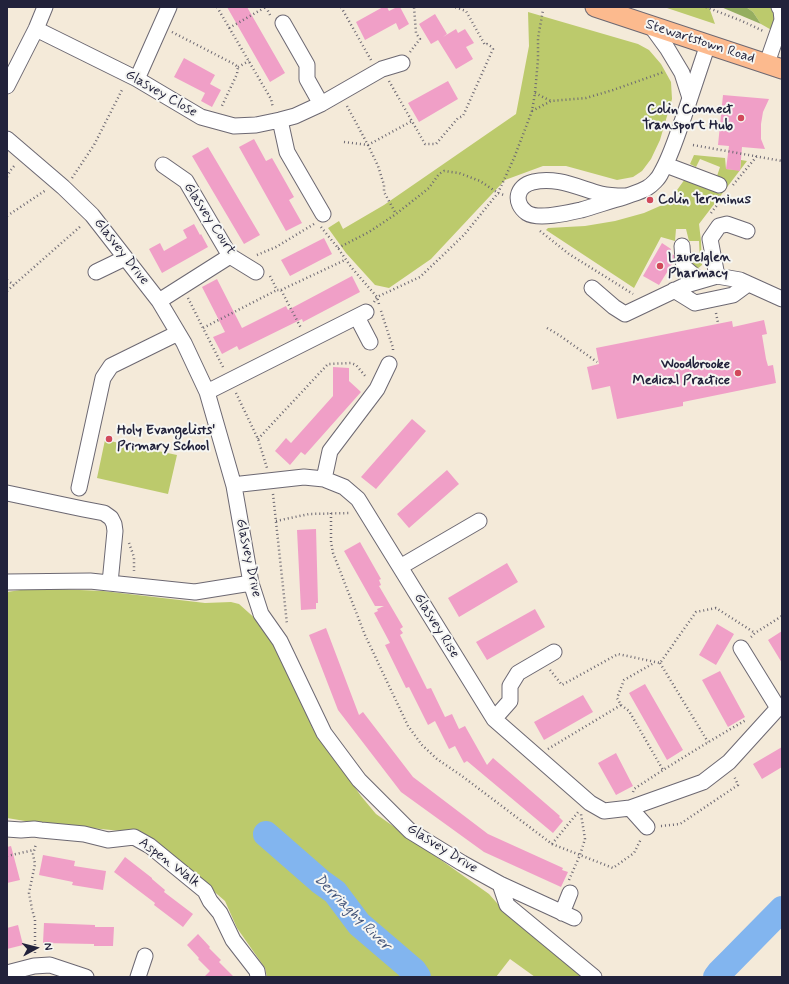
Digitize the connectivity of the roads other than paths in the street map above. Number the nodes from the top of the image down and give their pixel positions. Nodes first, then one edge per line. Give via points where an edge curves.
1 (45, 7) edge
2 (169, 7) edge
3 (595, 7) edge
4 (779, 7) edge
5 (283, 23) dead end
6 (651, 26) junction
7 (36, 29) junction
8 (708, 44) junction
9 (402, 63) road end
10 (774, 66) edge
11 (133, 77) junction
12 (7, 86) edge
13 (690, 98) junction
14 (321, 104) junction
15 (278, 120) junction
16 (7, 140) edge
17 (666, 164) junction
18 (163, 165) dead end
19 (719, 185) dead end
20 (625, 196) junction
21 (323, 214) dead end
22 (747, 231) dead end
23 (682, 246) dead end
24 (125, 258) junction
25 (236, 260) junction
26 (262, 268) road end
27 (96, 272) dead end
28 (717, 276) junction
29 (699, 280) junction
30 (748, 284) junction
31 (592, 288) dead end
32 (674, 290) junction
33 (782, 299) edge
34 (159, 301) junction
35 (178, 333) junction
36 (370, 342) dead end
37 (389, 364) dead end
38 (207, 392) junction
39 (324, 479) junction
40 (234, 486) junction
41 (79, 488) dead end
42 (7, 493) edge
43 (479, 521) dead end
44 (400, 567) junction
45 (7, 582) edge
46 (110, 583) junction
47 (251, 583) junction
48 (741, 648) road end
49 (548, 656) road end
50 (494, 720) junction
51 (630, 808) junction
52 (647, 827) road end
53 (7, 829) edge
54 (500, 884) junction
55 (570, 893) dead end
56 (146, 956) dead end
57 (9, 974) edge
58 (585, 974) edge
59 (86, 977) edge
60 (138, 977) edge
61 (258, 977) edge

1 - 7 street
2 - 11 street
3 - 6 main road, Stewartstown Road
4 - 10 street via 782,20
5 - 14 street via 307,64 307,79
6 - 8 main road, Stewartstown Road
6 - 13 street via 682,73
7 - 11 street, Glasvey Close
7 - 12 street
8 - 10 main road, Stewartstown Road
8 - 13 street
9 - 14 street, Glasvey Close via 380,70
11 - 15 street, Glasvey Close via 201,117 234,126
13 - 17 street
14 - 15 street, Glasvey Close via 295,116
15 - 21 street via 287,152
16 - 24 street, Glasvey Drive via 60,184 92,215
17 - 19 street
17 - 20 street via 660,175 647,188
18 - 25 street, Glasvey Court via 186,181
20 - 20 street via 577,211 542,216 531,215 523,210 518,201 518,193 523,186 547,180 603,194
22 - 28 street via 727,224 719,226 710,240
23 - 29 street via 684,267
24 - 27 street
24 - 34 street, Glasvey Drive
25 - 26 street, Glasvey Court
25 - 34 street via 181,286
28 - 29 street
28 - 30 street
29 - 32 street
30 - 32 street via 733,295 695,302
30 - 33 street
31 - 32 street via 625,314
34 - 35 street, Glasvey Drive
35 - 38 street, Glasvey Drive
35 - 41 street via 111,366 103,378
36 - 38 street via 362,314
37 - 39 street via 377,390 330,451
38 - 40 street, Glasvey Drive
39 - 40 street, Glasvey Rise via 304,478
39 - 44 street, Glasvey Rise via 344,487 358,499
40 - 47 street, Glasvey Drive
42 - 46 street via 104,513 111,518 115,531
43 - 44 street
44 - 50 street, Glasvey Rise
45 - 46 street
46 - 47 street via 195,592
47 - 54 street, Glasvey Drive via 261,614 280,641 324,733 359,780 410,830
48 - 51 street, Glasvey Rise via 778,708 729,762 703,782
49 - 50 street via 518,673 510,686 510,701
50 - 51 street, Glasvey Rise via 590,802 604,811
51 - 52 street
53 - 61 street, Aspen Walk via 84,834 108,840 134,837 150,846 205,891 233,940 257,971
54 - 55 street, Glasvey Drive via 568,916
54 - 58 street via 507,904
56 - 60 street
57 - 59 street via 34,966 50,965

